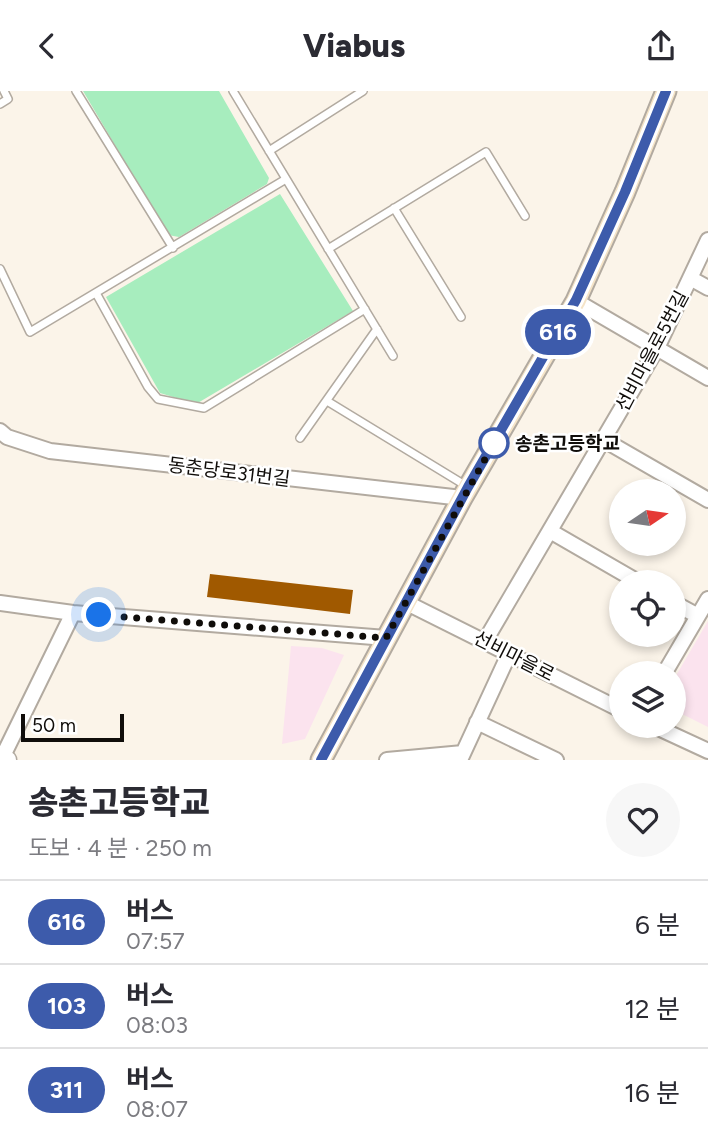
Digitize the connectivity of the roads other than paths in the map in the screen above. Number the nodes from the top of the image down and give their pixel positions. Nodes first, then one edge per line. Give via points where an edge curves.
1 (4, 91) edge
2 (76, 91) edge
3 (233, 91) edge
4 (363, 91) edge
5 (666, 91) edge
6 (0, 104) edge
7 (269, 151) junction
8 (286, 179) junction
9 (394, 208) junction
10 (525, 216) dead end
11 (708, 240) edge
12 (173, 248) junction
13 (328, 249) junction
14 (0, 269) edge
15 (690, 278) junction
16 (708, 288) edge
17 (96, 293) junction
18 (576, 300) junction
19 (365, 309) junction
20 (461, 317) dead end
21 (377, 329) junction
22 (657, 348) junction
23 (393, 356) dead end
24 (708, 377) edge
25 (327, 401) junction
26 (0, 432) edge
27 (300, 438) dead end
28 (604, 440) junction
29 (465, 493) junction
30 (708, 500) edge
31 (550, 531) junction
32 (617, 570) edge
33 (708, 599) edge
34 (0, 603) edge
35 (407, 603) junction
36 (686, 610) edge
37 (73, 613) junction
38 (698, 617) junction
39 (386, 638) junction
40 (485, 641) junction
41 (509, 654) junction
42 (672, 661) edge
43 (609, 704) edge
44 (477, 722) junction
45 (680, 738) edge
46 (708, 751) edge
47 (461, 757) edge
48 (1, 759) edge
49 (7, 760) edge
50 (321, 760) edge
51 (387, 760) edge
52 (556, 760) edge

1 - 6 lane via 8,99
2 - 12 lane
3 - 7 lane
4 - 7 lane
5 - 18 main road
7 - 8 lane
8 - 12 lane
8 - 13 lane
9 - 10 lane via 486,152
9 - 13 lane
9 - 20 lane
11 - 15 street, 선비마을로5번길
12 - 17 lane
13 - 19 lane
14 - 17 lane via 30,332
15 - 16 street
15 - 22 street, 선비마을로5번길
17 - 19 lane via 158,399 204,408
18 - 22 street
18 - 29 main road
19 - 21 lane
21 - 23 lane
21 - 25 lane
22 - 24 street
22 - 28 street, 선비마을로5번길
25 - 27 lane
25 - 29 lane
26 - 29 street, 동춘당로31번길 via 50,451
28 - 30 street
28 - 31 street, 선비마을로5번길
29 - 35 main road
31 - 32 street
31 - 40 street, 선비마을로5번길
33 - 38 street
34 - 37 street
35 - 39 main road
35 - 40 street, 선비마을로
36 - 38 street
37 - 39 street
37 - 48 street
38 - 42 street
39 - 50 main road
40 - 41 street, 선비마을로
41 - 43 street, 선비마을로
41 - 44 street
44 - 47 street
44 - 52 street
45 - 46 street
47 - 51 street
48 - 49 street

